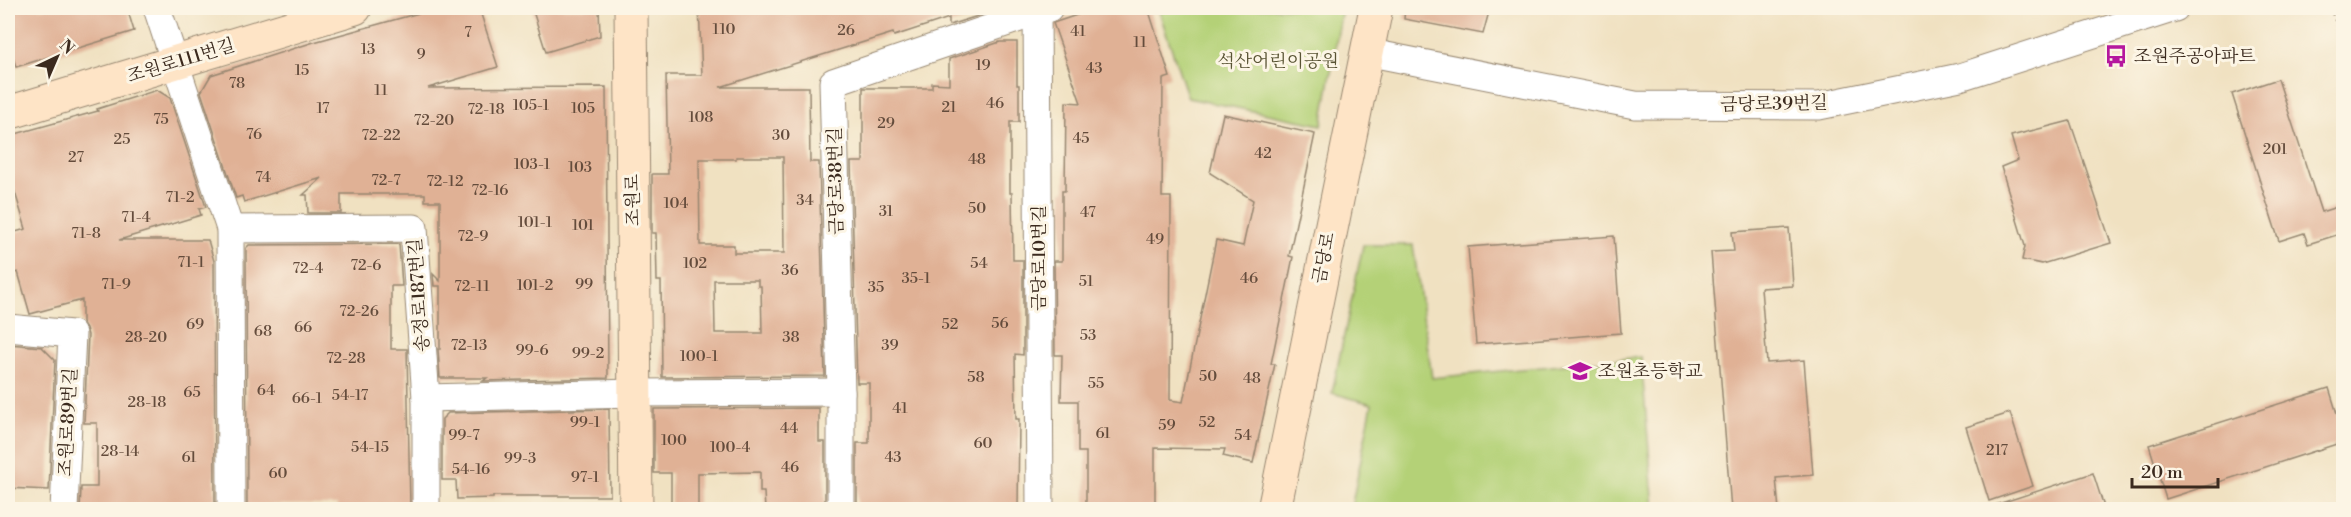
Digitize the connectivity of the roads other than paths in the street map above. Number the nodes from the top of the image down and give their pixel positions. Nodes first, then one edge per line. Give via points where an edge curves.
1 (157, 8) edge
2 (355, 8) edge
3 (631, 8) edge
4 (1376, 8) edge
5 (2175, 8) edge
6 (1041, 9) edge
7 (1366, 52) junction
8 (174, 63) junction
9 (8, 113) edge
10 (230, 229) junction
11 (8, 328) edge
12 (841, 392) junction
13 (635, 393) junction
14 (426, 398) junction
15 (64, 510) edge
16 (231, 510) edge
17 (426, 510) edge
18 (636, 510) edge
19 (841, 510) edge
20 (1040, 510) edge
21 (1274, 510) edge

1 - 8 street
2 - 8 street, 조원로111번길
3 - 13 street, 조원로
4 - 7 street, 금당로
5 - 7 street, 금당로39번길 via 1960,77 1819,106 1635,105
6 - 12 street, 금당로38번길 via 833,82
6 - 20 street, 금당로10번길
7 - 21 street, 금당로
8 - 9 street, 조원로111번길
8 - 10 street
10 - 14 street, 송정로187번길 via 414,228
10 - 16 street
11 - 15 street, 조원로89번길 via 72,334
12 - 13 street
12 - 19 street, 금당로38번길
13 - 14 street
13 - 18 street, 조원로
14 - 17 street, 송정로187번길

